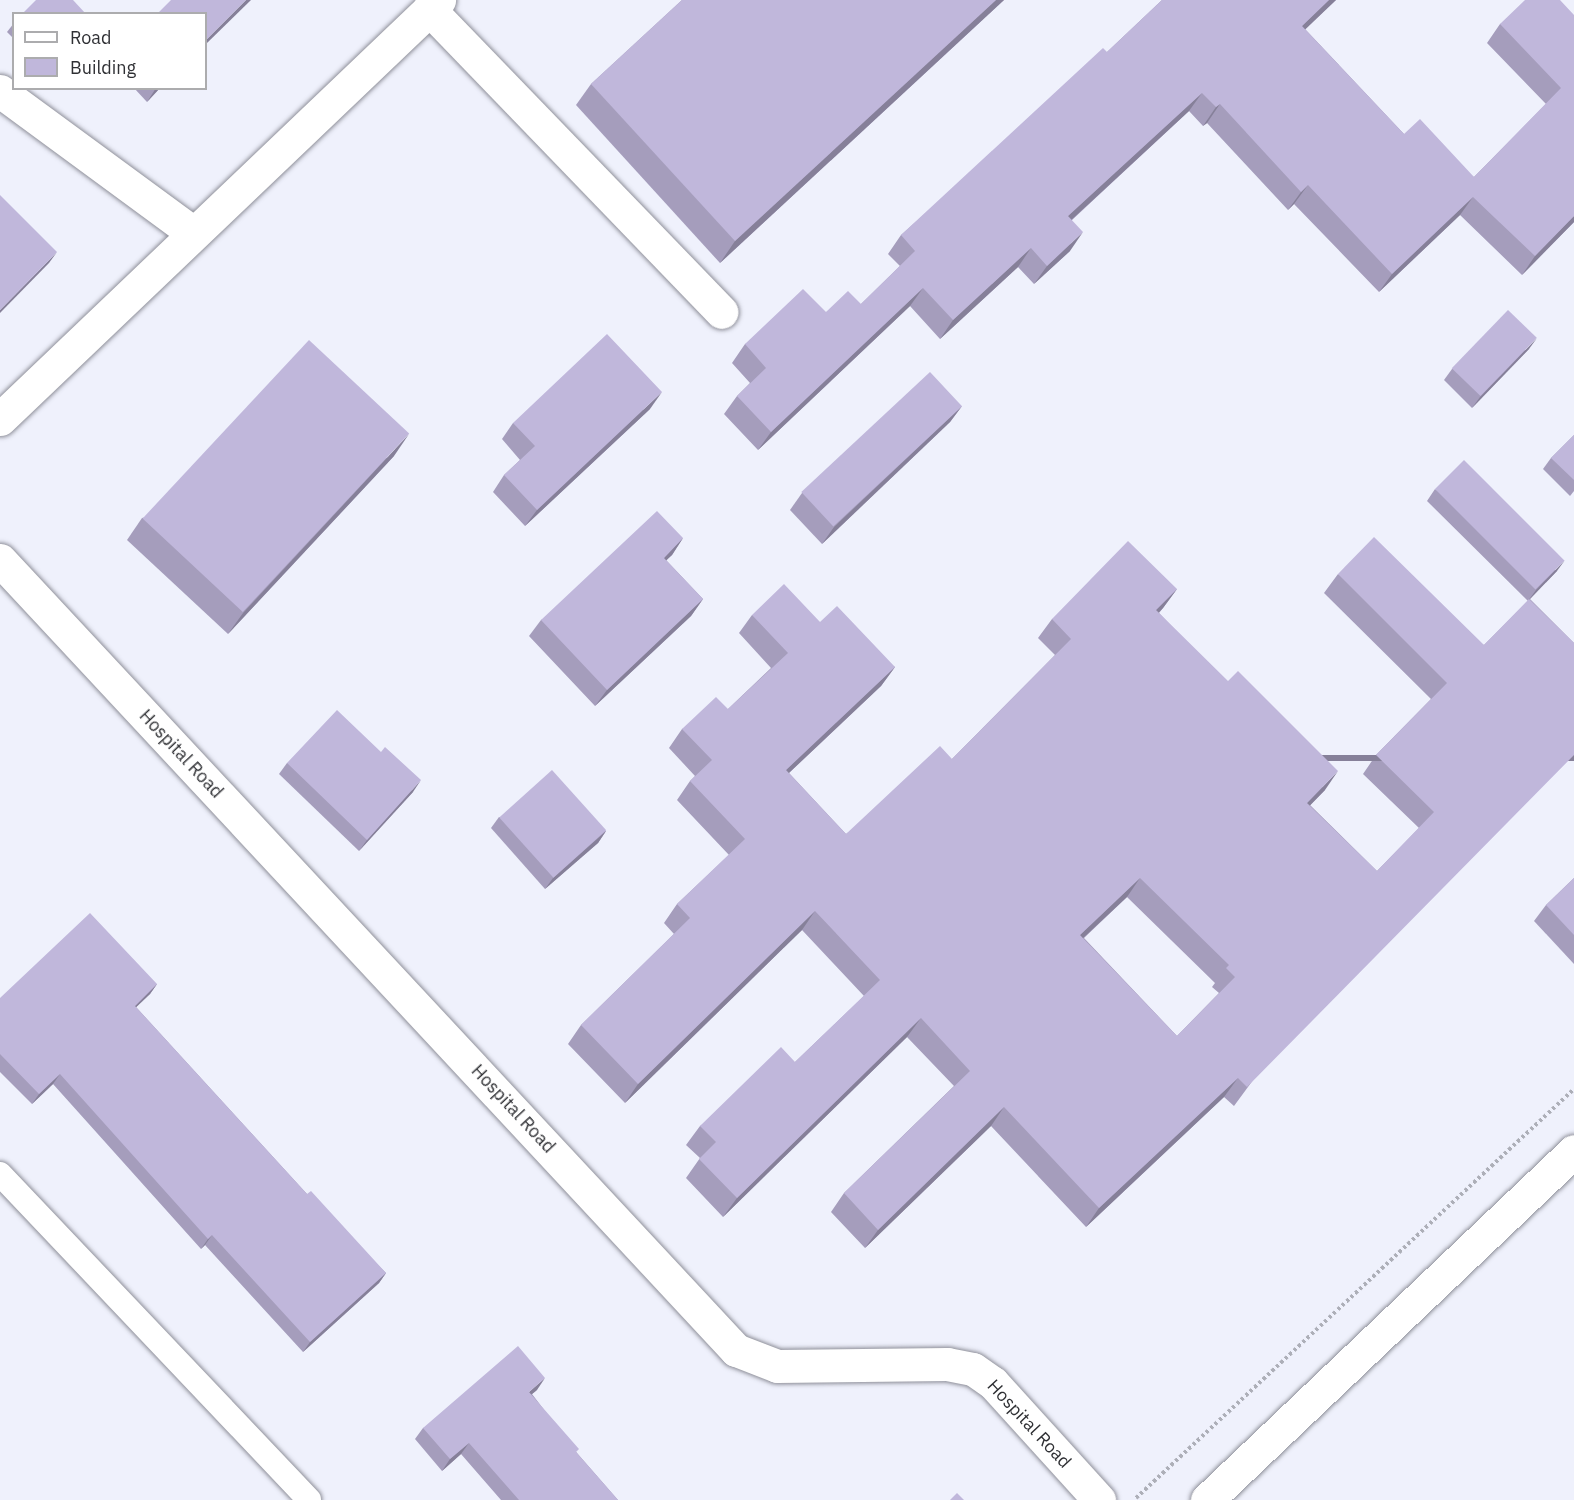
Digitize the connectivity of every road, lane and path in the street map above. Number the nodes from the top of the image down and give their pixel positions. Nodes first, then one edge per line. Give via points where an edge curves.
1 (434, 5) edge
2 (0, 91) edge
3 (193, 233) junction
4 (722, 312) dead end
5 (0, 419) edge
6 (0, 560) edge
7 (1574, 1089) edge
8 (1573, 1153) edge
9 (0, 1174) edge
10 (309, 1500) edge
11 (1099, 1500) edge
12 (1134, 1500) edge
13 (1207, 1500) edge

1 - 3 street
1 - 4 street
2 - 3 street
3 - 5 street
6 - 11 street, Hospital Road via 736,1350 777,1366 947,1364 973,1369 993,1383
7 - 12 path
8 - 13 street
9 - 10 lane

